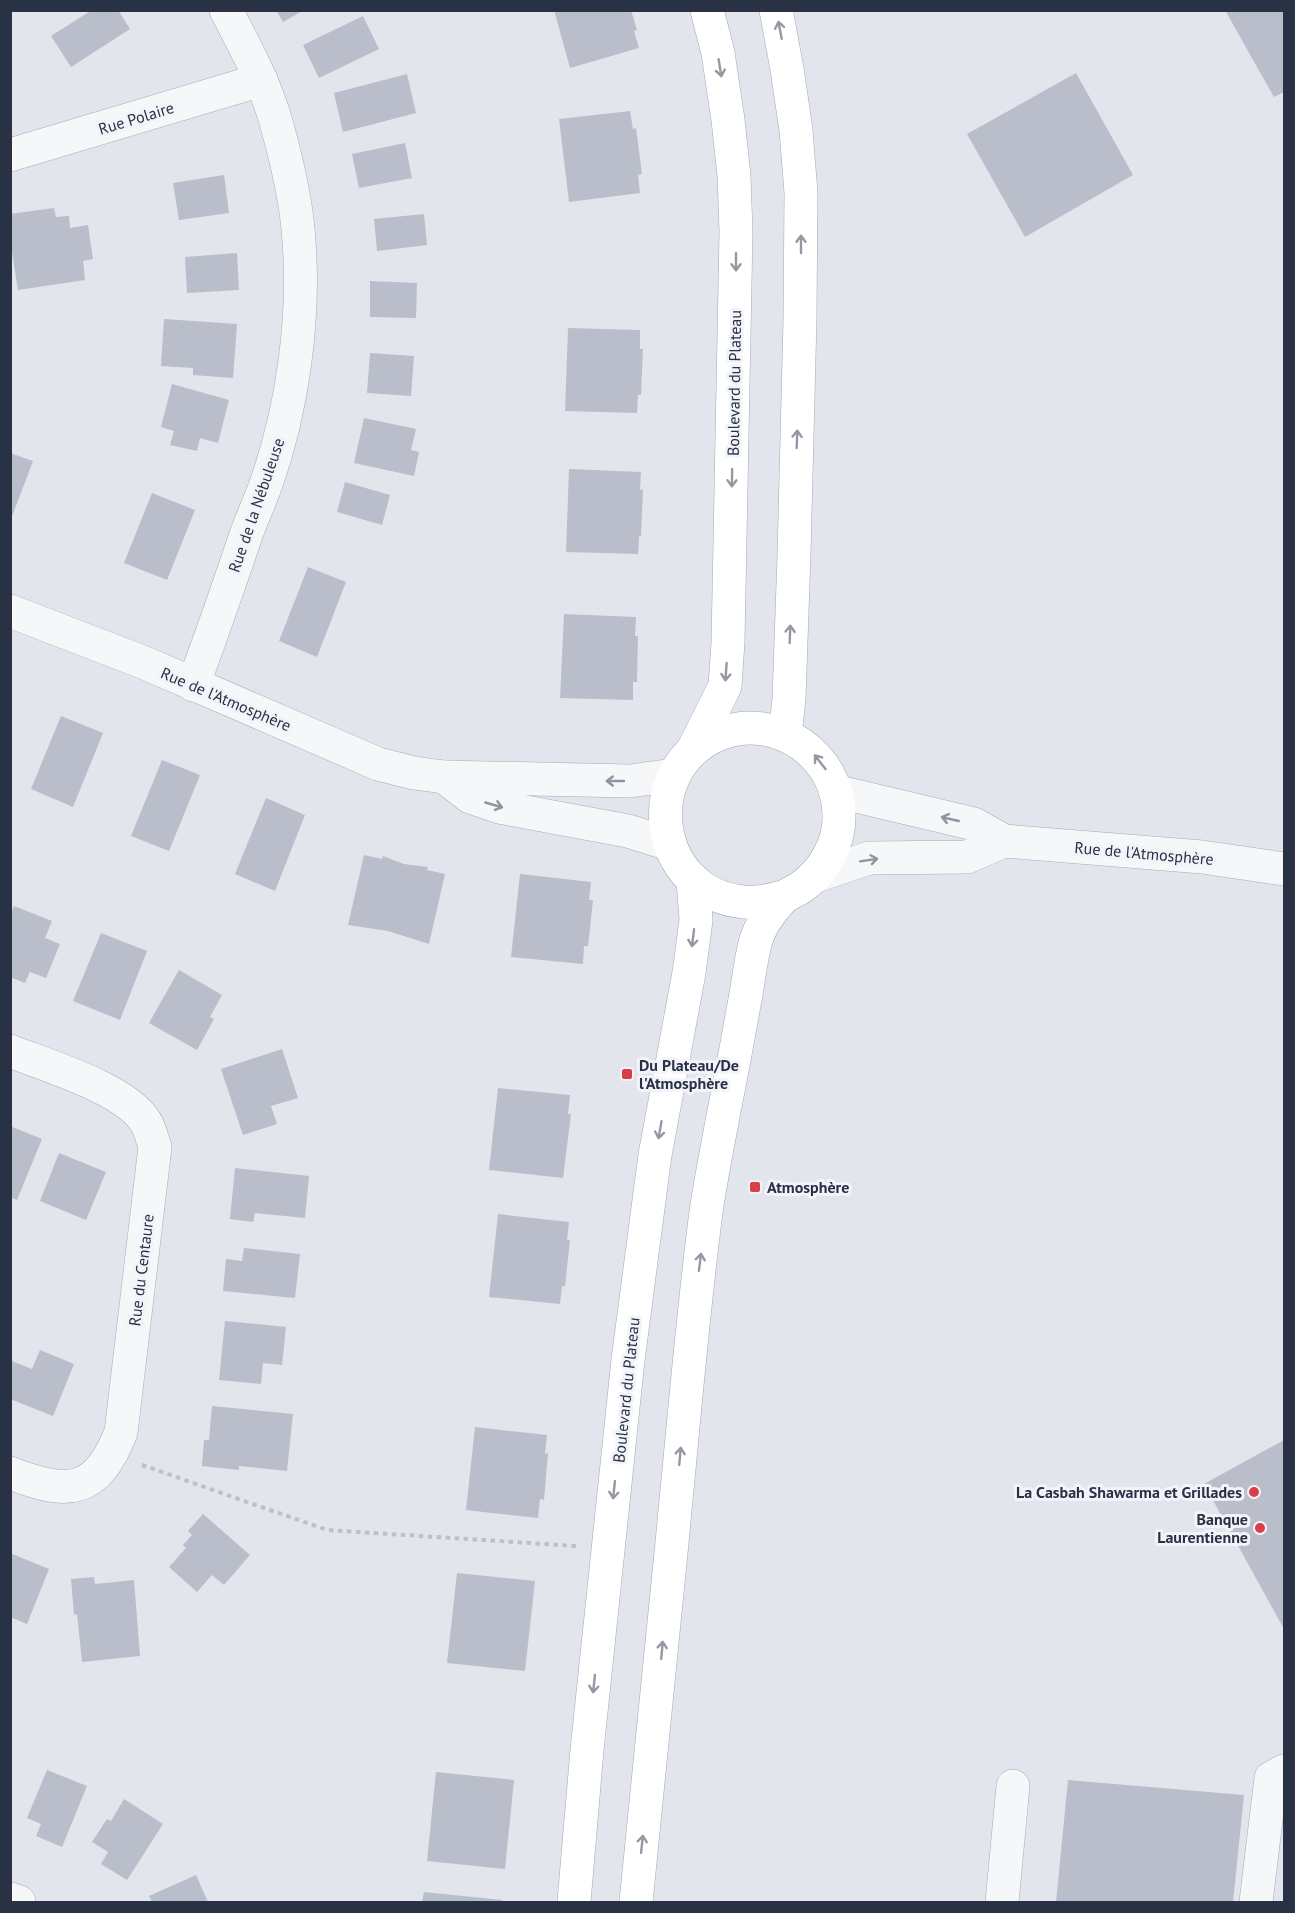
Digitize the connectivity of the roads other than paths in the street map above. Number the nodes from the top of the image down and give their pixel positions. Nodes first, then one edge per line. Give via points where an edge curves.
1 (226, 10) edge
2 (707, 10) edge
3 (776, 10) edge
4 (261, 80) junction
5 (10, 155) edge
6 (10, 611) edge
7 (194, 685) junction
8 (785, 735) junction
9 (683, 763) junction
10 (444, 777) junction
11 (835, 791) junction
12 (1004, 841) junction
13 (669, 844) junction
14 (1284, 869) edge
15 (813, 877) junction
16 (693, 880) junction
17 (783, 897) junction
18 (10, 1051) edge
19 (10, 1473) edge
20 (1284, 1771) edge
21 (1013, 1786) dead end
22 (10, 1899) edge
23 (19, 1902) edge
24 (574, 1902) edge
25 (636, 1902) edge
26 (1002, 1902) edge
27 (1256, 1902) edge

1 - 4 street, Rue de la Nébuleuse
2 -> 9 main road, Boulevard du Plateau via 718,53 734,187 737,285 728,642 725,686
8 -> 3 main road via 801,192 796,130
4 - 5 street, Rue Polaire
4 - 7 street, Rue de la Nébuleuse via 285,158 299,241 301,277 294,360 266,484
6 - 7 street, Rue de l'Atmosphère
7 - 10 street, Rue de l'Atmosphère via 378,764
8 - 9 main road via 766,729 727,731 709,739
11 -> 8 main road via 817,757
9 -> 10 street, Rue de l'Atmosphère via 630,781
9 - 13 main road via 666,797 664,821
10 -> 13 street, Rue de l'Atmosphère via 470,797 499,807 628,831
12 -> 11 street, Rue de l'Atmosphère via 974,824
11 - 15 main road via 839,814 836,837 828,859
12 - 14 street, Rue de l'Atmosphère via 1202,857
15 -> 12 street, Rue de l'Atmosphère via 869,858 967,857
13 - 16 main road
15 - 17 main road
16 - 17 main road via 726,899 745,903
16 -> 24 main road, Boulevard du Plateau via 696,920 655,1155 628,1360
25 -> 17 main road via 707,1206 756,938
18 - 19 street, Rue du Centaure via 106,1090 128,1103 145,1121 155,1147 122,1432 113,1455 97,1476 75,1486 50,1486
20 - 27 street via 1271,1778
21 - 26 street
22 - 23 street

